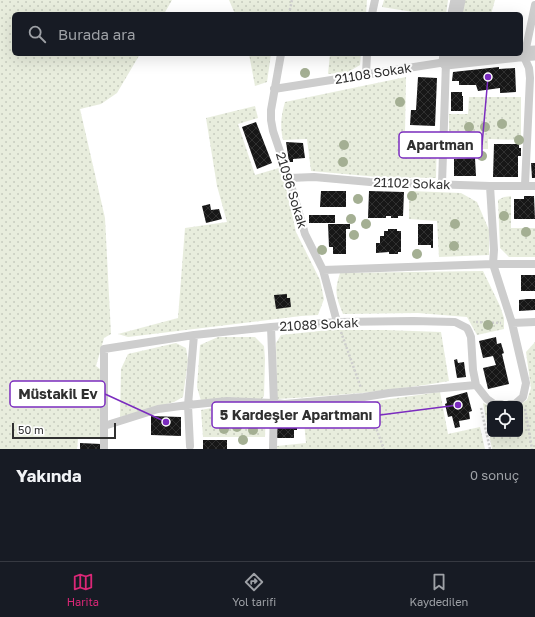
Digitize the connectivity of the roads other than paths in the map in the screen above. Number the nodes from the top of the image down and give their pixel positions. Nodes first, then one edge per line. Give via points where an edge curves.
1 (375, 0) edge
2 (458, 0) edge
3 (535, 5) edge
4 (372, 12) edge
5 (456, 12) edge
6 (525, 54) edge
7 (281, 56) edge
8 (367, 56) edge
9 (486, 56) edge
10 (447, 58) edge
11 (366, 74) junction
12 (274, 89) junction
13 (289, 178) junction
14 (442, 184) junction
15 (525, 185) junction
16 (490, 186) junction
17 (535, 186) edge
18 (493, 264) junction
19 (535, 264) edge
20 (323, 270) junction
21 (337, 322) junction
22 (535, 322) edge
23 (512, 323) junction
24 (271, 327) junction
25 (194, 335) junction
26 (476, 384) junction
27 (490, 401) edge
28 (518, 401) edge
29 (274, 403) junction
30 (188, 405) junction
31 (104, 426) junction
32 (190, 446) dead end
33 (104, 449) edge
34 (273, 449) edge

1 - 4 lane
2 - 5 street
3 - 6 lane
6 - 15 lane via 530,78
7 - 12 lane, 21096 Sokak
8 - 11 lane
9 - 10 street, 21108 Sokak
10 - 11 lane, 21108 Sokak
10 - 14 lane
11 - 12 lane, 21108 Sokak
12 - 13 lane, 21096 Sokak via 271,110 273,131
13 - 14 lane, 21102 Sokak
13 - 20 lane, 21096 Sokak via 305,234
14 - 16 lane, 21102 Sokak
15 - 16 lane, 21102 Sokak
15 - 17 lane, 21102 Sokak
16 - 18 lane
18 - 19 lane
18 - 20 lane
18 - 23 lane
20 - 21 lane, 21096 Sokak
21 - 24 lane, 21088 Sokak
21 - 26 lane, 21088 Sokak via 456,322 467,328 471,338 472,370
22 - 23 lane
23 - 28 lane via 526,383 523,397
24 - 25 lane, 21088 Sokak
24 - 29 lane
25 - 30 lane
25 - 31 lane, 21088 Sokak via 104,349
26 - 27 lane
26 - 29 lane via 297,403
29 - 30 lane via 228,402
29 - 34 lane
30 - 31 lane via 158,409
30 - 32 lane
31 - 33 lane

